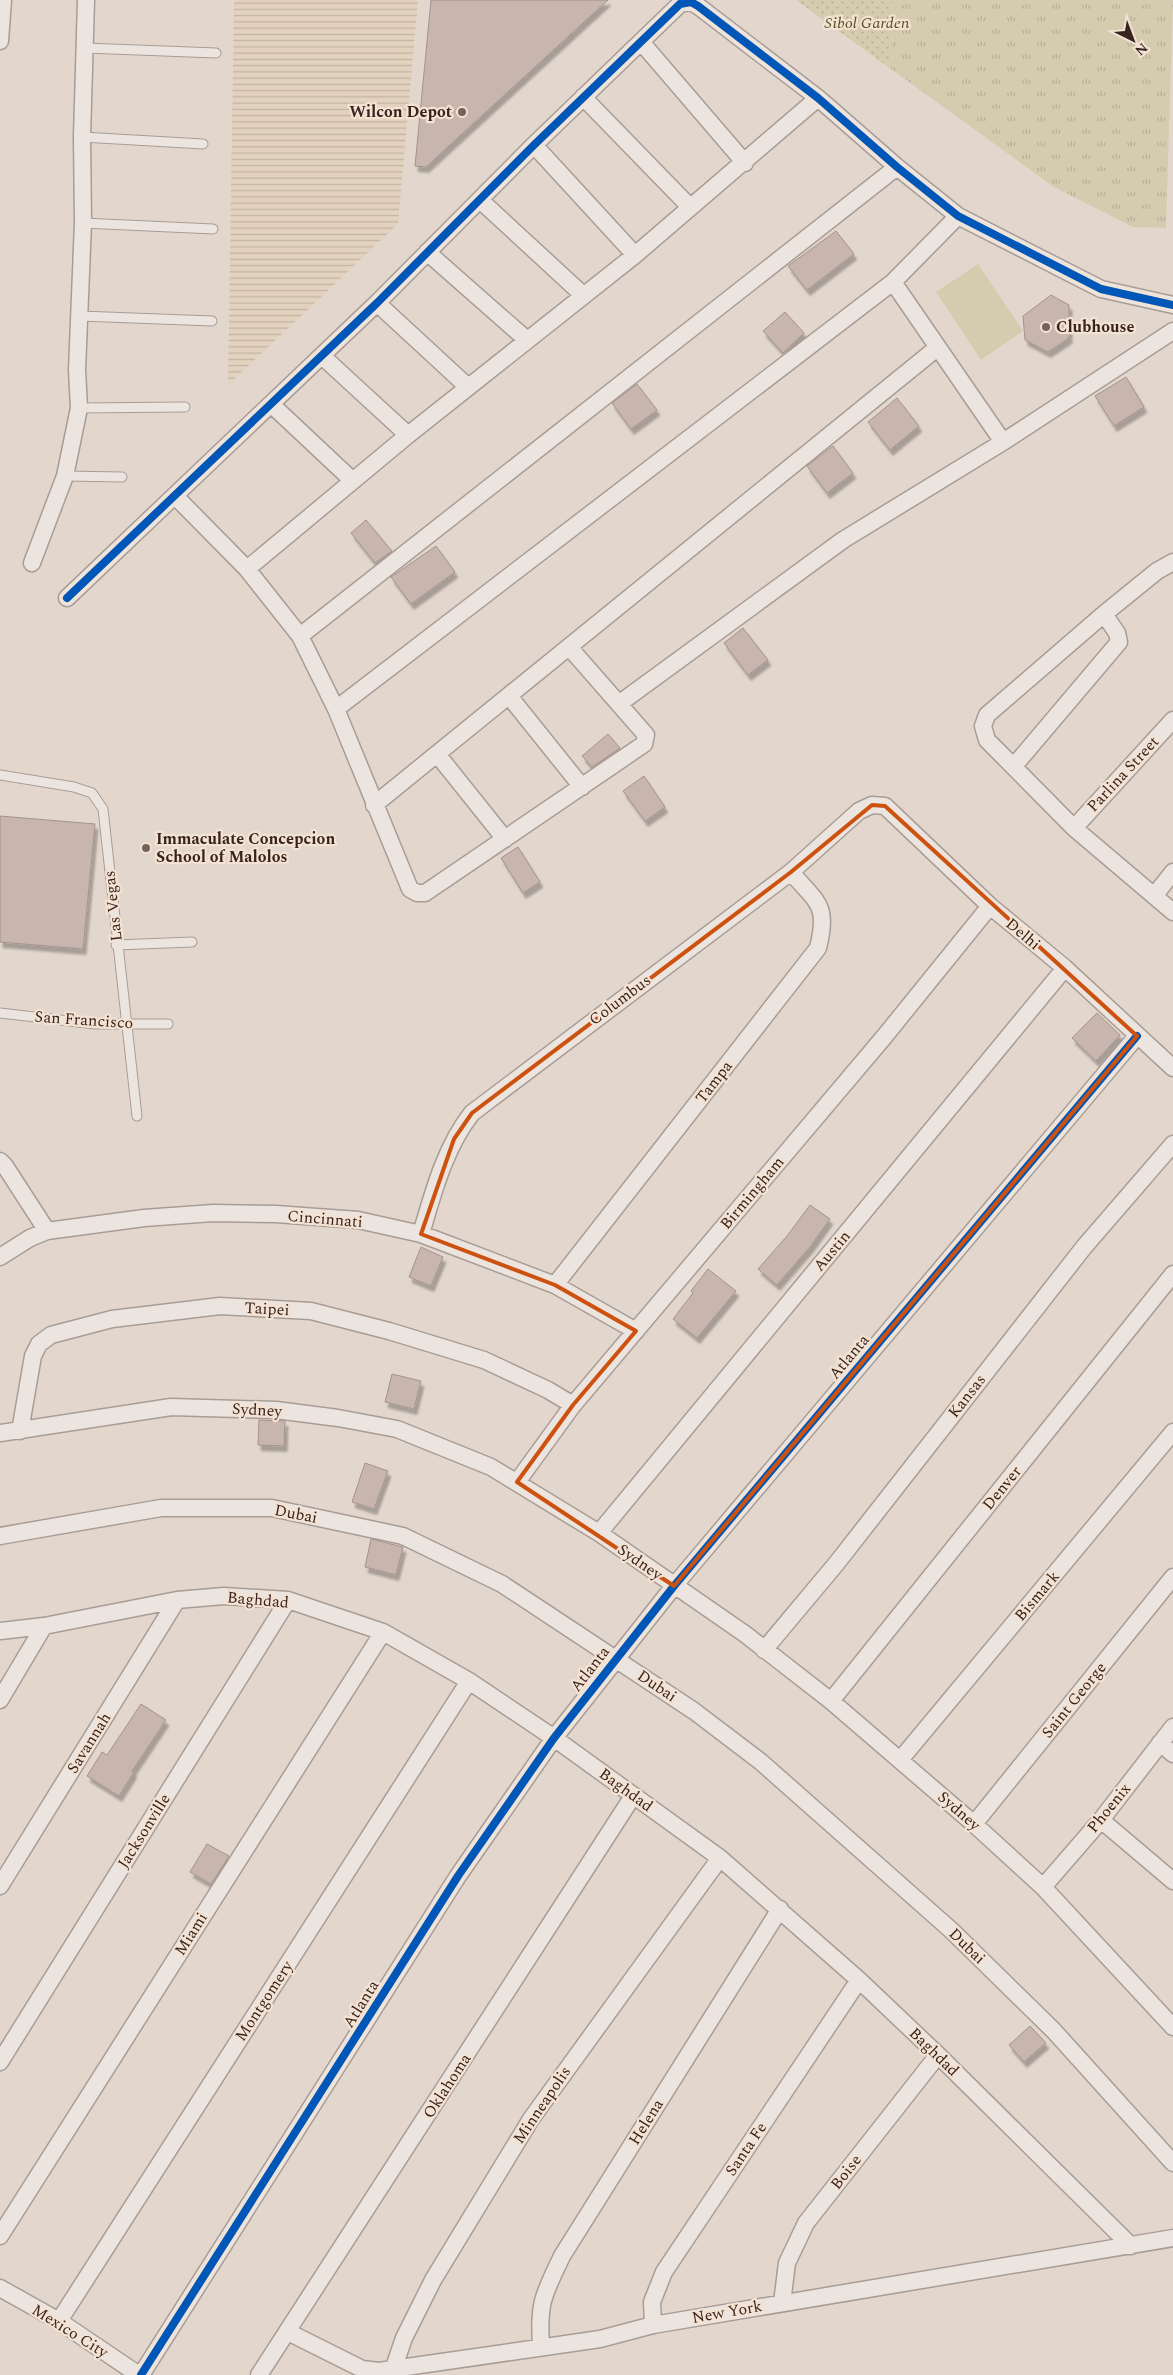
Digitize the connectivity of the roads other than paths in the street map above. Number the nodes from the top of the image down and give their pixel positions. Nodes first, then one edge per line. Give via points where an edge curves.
1 (3, 0) edge
2 (86, 0) edge
3 (0, 41) edge
4 (642, 43) junction
5 (85, 48) junction
6 (216, 53) dead end
7 (583, 97) junction
8 (818, 98) junction
9 (82, 137) junction
10 (203, 144) dead end
11 (534, 145) junction
12 (745, 163) junction
13 (897, 167) junction
14 (480, 200) junction
15 (690, 207) junction
16 (958, 216) junction
17 (83, 223) junction
18 (213, 229) dead end
19 (427, 252) junction
20 (636, 255) junction
21 (893, 282) junction
22 (583, 295) junction
23 (378, 303) junction
24 (1173, 305) edge
25 (80, 316) junction
26 (212, 320) dead end
27 (1173, 331) edge
28 (527, 340) junction
29 (937, 348) junction
30 (322, 356) junction
31 (468, 387) junction
32 (272, 405) junction
33 (185, 407) dead end
34 (79, 408) junction
35 (408, 435) junction
36 (1003, 442) junction
37 (65, 476) junction
38 (122, 477) dead end
39 (353, 481) junction
40 (175, 496) junction
41 (32, 562) dead end
42 (1173, 562) edge
43 (247, 569) junction
44 (67, 598) dead end
45 (1104, 614) junction
46 (300, 636) junction
47 (569, 647) junction
48 (508, 696) junction
49 (620, 703) junction
50 (336, 709) junction
51 (1173, 720) edge
52 (437, 754) junction
53 (1014, 766) junction
54 (0, 775) edge
55 (582, 787) junction
56 (374, 805) junction
57 (872, 805) joint
58 (1074, 828) junction
59 (505, 839) junction
60 (791, 872) junction
61 (1173, 872) edge
62 (1154, 896) junction
63 (990, 906) junction
64 (1173, 912) edge
65 (192, 942) dead end
66 (116, 945) junction
67 (1065, 968) junction
68 (0, 1013) edge
69 (126, 1024) junction
70 (168, 1024) dead end
71 (1137, 1036) junction
72 (1173, 1068) edge
73 (137, 1116) dead end
74 (1173, 1144) edge
75 (0, 1161) edge
76 (47, 1231) junction
77 (421, 1234) junction
78 (0, 1257) edge
79 (1173, 1274) edge
80 (555, 1285) junction
81 (636, 1331) junction
82 (573, 1405) junction
83 (20, 1431) junction
84 (1173, 1432) edge
85 (0, 1433) edge
86 (517, 1482) junction
87 (599, 1533) junction
88 (0, 1536) edge
89 (1173, 1576) edge
90 (674, 1586) junction
91 (177, 1600) junction
92 (288, 1600) junction
93 (44, 1626) junction
94 (0, 1631) edge
95 (383, 1632) junction
96 (764, 1650) junction
97 (616, 1658) junction
98 (469, 1681) junction
99 (0, 1700) edge
100 (831, 1701) junction
101 (1173, 1727) edge
102 (554, 1738) junction
103 (1160, 1743) junction
104 (1173, 1754) edge
105 (900, 1760) junction
106 (634, 1796) junction
107 (1101, 1820) junction
108 (974, 1824) junction
109 (720, 1858) junction
110 (1173, 1881) edge
111 (0, 1886) edge
112 (1043, 1886) junction
113 (780, 1909) junction
114 (859, 1980) junction
115 (1173, 2027) edge
116 (938, 2055) junction
117 (0, 2062) edge
118 (1173, 2163) edge
119 (0, 2236) edge
120 (1173, 2238) edge
121 (1131, 2246) junction
122 (0, 2288) edge
123 (782, 2303) junction
124 (59, 2321) junction
125 (653, 2325) junction
126 (288, 2332) junction
127 (541, 2345) junction
128 (393, 2370) junction
129 (140, 2375) edge
130 (259, 2375) edge

1 - 3 street
2 - 5 street
4 - 7 street
4 - 8 street via 680,4 691,2
4 - 12 street
5 - 6 lane
5 - 9 street
7 - 11 street
7 - 15 street
8 - 12 street
8 - 13 street
9 - 10 lane
9 - 17 street
11 - 14 street
11 - 20 street
12 - 15 street
13 - 16 street
13 - 46 street
14 - 19 street
14 - 22 street
15 - 20 street
16 - 21 street
16 - 24 street via 1102,289
17 - 18 lane
17 - 25 street
19 - 23 street
19 - 28 street
20 - 22 street
21 - 29 street
21 - 50 street
22 - 28 street
23 - 30 street
23 - 31 street
25 - 26 lane
25 - 34 street
27 - 36 street
28 - 31 street
29 - 36 street
29 - 47 street
30 - 32 street
30 - 35 street
31 - 35 street
32 - 39 street
32 - 40 street
33 - 34 lane
34 - 37 street
35 - 39 street
36 - 49 street via 843,540
37 - 38 lane
37 - 41 street
39 - 43 street
40 - 43 street
40 - 44 street
42 - 45 street
43 - 46 street
45 - 53 street via 1119,642
45 - 53 street via 987,715 983,726 987,740
46 - 50 street
47 - 48 street
47 - 49 street
48 - 52 street
48 - 55 street
49 - 55 street via 646,735 644,744
50 - 56 street
51 - 58 street, Parlina Street
52 - 56 street
52 - 59 street
53 - 58 street
54 - 66 lane, Las Vegas via 74,787 92,794 102,809
55 - 59 street
56 - 59 street via 410,889 417,893 425,893
57 - 60 street, Columbus via 859,811
57 - 63 street, Delhi via 885,806
58 - 62 street
60 - 77 street, Columbus via 472,1113 454,1139
60 - 80 street, Tampa via 822,910 823,928 818,948
61 - 62 street
62 - 64 street
63 - 67 street, Delhi
63 - 81 street, Birmingham
65 - 66 lane
66 - 69 lane, Las Vegas
67 - 71 street, Delhi
67 - 87 street, Austin
68 - 69 lane, San Francisco via 95,1024
69 - 70 lane, San Francisco
69 - 73 lane, Las Vegas
71 - 72 street, Delhi
71 - 90 street, Atlanta
74 - 96 street, Kansas via 1084,1247 836,1564
75 - 76 street
76 - 77 street, Cincinnati via 213,1213 358,1220
76 - 78 street, Cincinnati
77 - 80 street, Cincinnati
79 - 100 street, Denver
80 - 81 street, Cincinnati
81 - 82 street, Birmingham
82 - 83 street, Taipei via 484,1360 389,1332 311,1311 220,1306 112,1319 51,1335 39,1344 33,1356
82 - 86 street, Birmingham
83 - 85 street, Sydney
83 - 86 street, Sydney via 171,1406 276,1410 397,1429 490,1467
84 - 105 street, Bismark
86 - 87 street, Sydney
87 - 90 street, Sydney
88 - 97 street, Dubai via 161,1508 272,1508 403,1536 502,1584
89 - 108 street, Saint George
90 - 96 street, Sydney
90 - 97 street, Atlanta
91 - 92 street, Baghdad via 224,1596
91 - 93 street, Baghdad
91 - 111 street, Savannah
92 - 95 street, Baghdad
92 - 117 street, Jacksonville
93 - 94 street, Baghdad
93 - 99 street
95 - 98 street, Baghdad
95 - 119 street, Miami
96 - 100 street, Sydney
97 - 102 street, Atlanta
97 - 118 street, Dubai via 761,1762 951,1930 1053,2030
98 - 102 street, Baghdad
98 - 124 street, Montgomery
100 - 105 street, Sydney
101 - 103 street, Phoenix
102 - 106 street, Baghdad
102 - 129 street, Atlanta via 458,1876
103 - 104 street
103 - 107 street, Phoenix
105 - 108 street, Sydney
106 - 109 street, Baghdad
106 - 126 street, Oklahoma
107 - 110 street
107 - 112 street, Phoenix
108 - 112 street, Sydney
109 - 113 street, Baghdad
109 - 128 street, Minneapolis via 530,2119 433,2280 404,2338
112 - 115 street, Sydney
113 - 114 street, Baghdad
113 - 127 street, Helena via 562,2256 543,2295 539,2318
114 - 116 street, Baghdad
114 - 125 street, Santa Fe via 664,2272 652,2302
116 - 121 street, Baghdad
116 - 123 street, Boise via 806,2223 787,2263
120 - 121 street, New York
121 - 123 street, New York
122 - 124 street, Mexico City
123 - 125 street, New York
124 - 129 street, Mexico City
125 - 127 street, New York via 600,2338
126 - 128 street, New York via 362,2369
126 - 130 street, Oklahoma
127 - 128 street, New York

